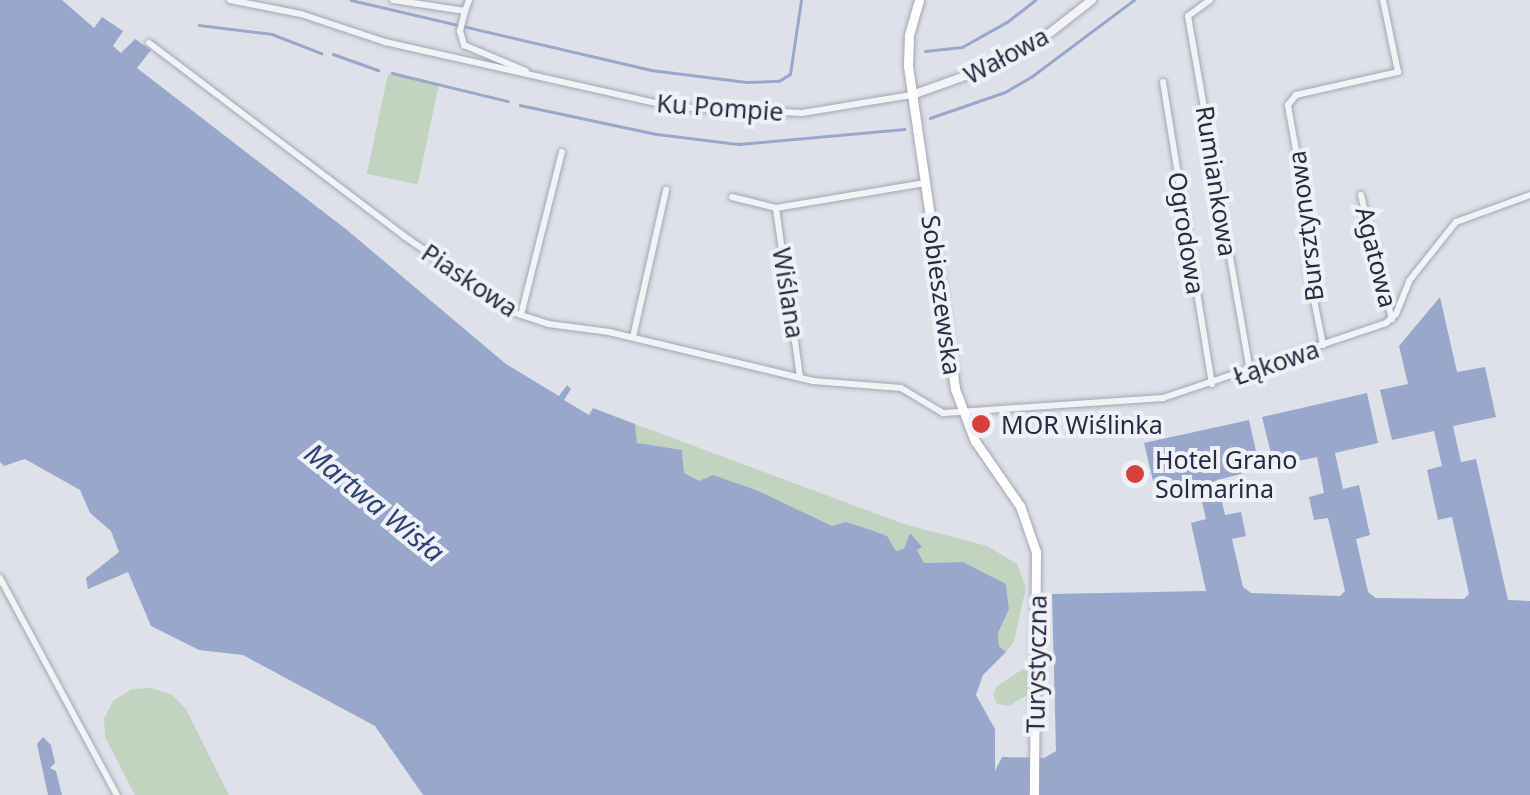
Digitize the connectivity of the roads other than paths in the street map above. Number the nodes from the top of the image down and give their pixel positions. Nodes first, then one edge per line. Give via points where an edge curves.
1 (230, 0) edge
2 (393, 0) edge
3 (469, 0) edge
4 (919, 0) edge
5 (1092, 0) edge
6 (1210, 0) edge
7 (1383, 0) edge
8 (465, 14) junction
9 (149, 44) dead end
10 (529, 76) junction
11 (1163, 82) dead end
12 (912, 95) junction
13 (562, 152) dead end
14 (925, 184) junction
15 (666, 190) dead end
16 (1361, 195) dead end
17 (1530, 195) edge
18 (732, 198) dead end
19 (776, 208) junction
20 (521, 316) junction
21 (1392, 319) junction
22 (633, 337) junction
23 (1323, 346) junction
24 (1250, 372) junction
25 (800, 378) junction
26 (1212, 384) junction
27 (962, 412) junction
28 (1038, 573) joint
29 (0, 578) edge
30 (116, 795) edge
31 (1034, 795) edge

1 - 10 street, Ku Pompie
2 - 8 street
3 - 8 street, Ku Pompie
4 - 12 main road, Sobieszewska via 909,36
5 - 12 street, Wałowa via 1002,62
6 - 24 street, Rumiankowa via 1188,16
7 - 23 street, Bursztynowa via 1398,72 1296,95 1288,106
8 - 10 street, Ku Pompie via 464,45
9 - 20 street, Piaskowa
10 - 12 street, Ku Pompie via 733,113 802,113
11 - 26 street, Ogrodowa
12 - 14 main road, Sobieszewska
13 - 20 street
14 - 19 street
14 - 27 main road, Sobieszewska
15 - 22 street
16 - 21 street, Agatowa
17 - 21 street via 1456,222 1408,282
18 - 19 street
19 - 25 street, Wiślana
20 - 22 street, Piaskowa
21 - 23 street, Łąkowa
22 - 25 street, Piaskowa
23 - 24 street, Łąkowa
24 - 26 street, Łąkowa
25 - 27 street, Piaskowa via 902,388 935,410
26 - 27 street, Łąkowa via 1122,404
27 - 28 main road, Sobieszewska via 1024,513
28 - 31 main road, Turystyczna
29 - 30 street

